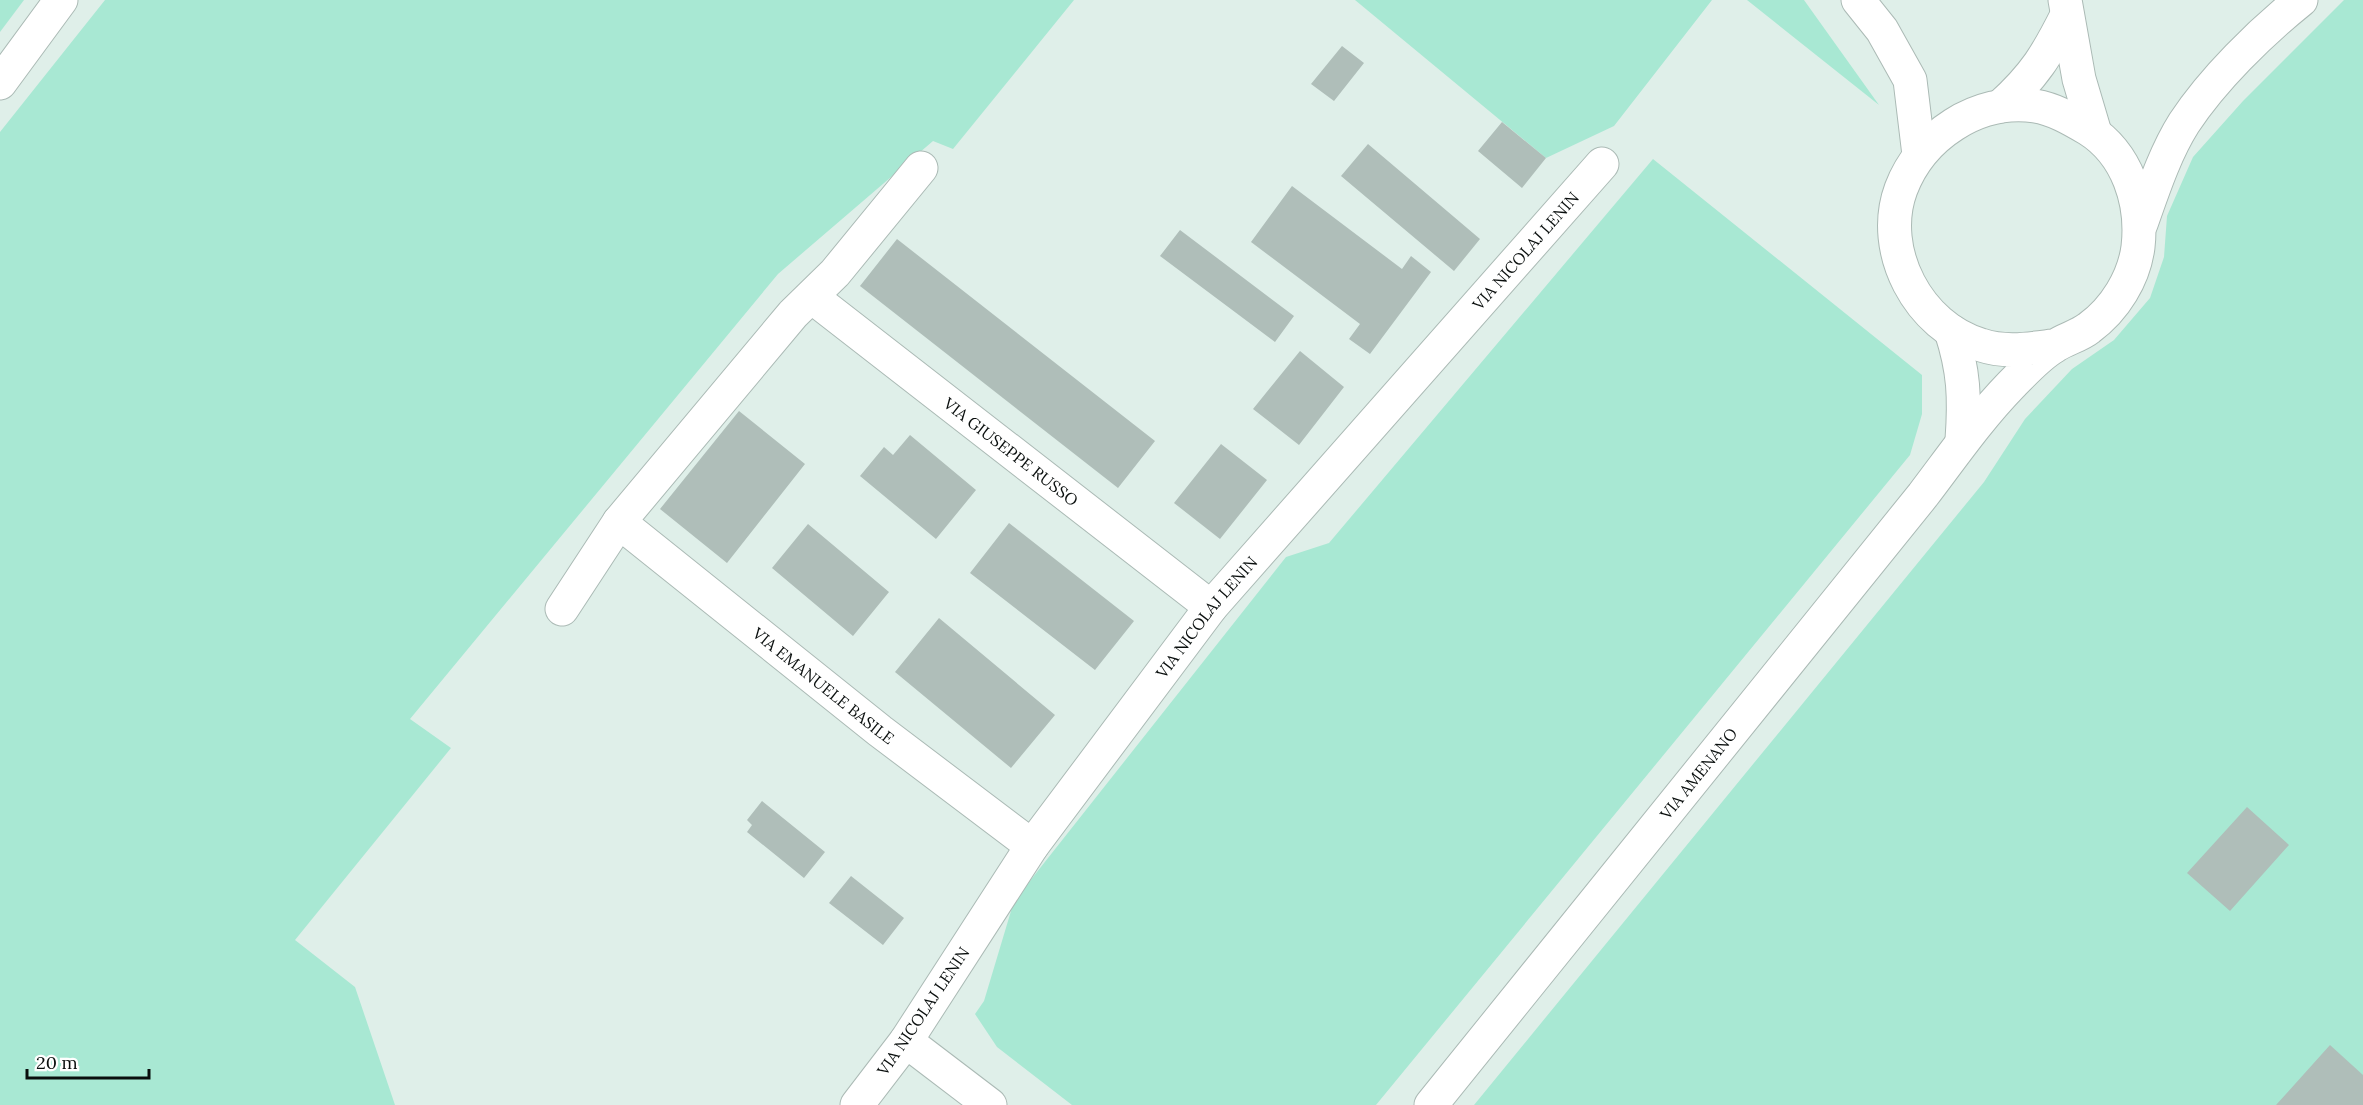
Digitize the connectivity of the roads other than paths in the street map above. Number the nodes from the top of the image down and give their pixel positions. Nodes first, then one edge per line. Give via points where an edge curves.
1 (61, 0) edge
2 (1858, 0) edge
3 (2301, 0) edge
4 (2066, 8) edge
5 (0, 83) edge
6 (2001, 106) junction
7 (2095, 133) junction
8 (1919, 155) junction
9 (1602, 164) dead end
10 (921, 168) dead end
11 (2140, 224) junction
12 (812, 297) junction
13 (1950, 331) junction
14 (2053, 346) junction
15 (1962, 440) junction
16 (619, 522) junction
17 (1211, 608) junction
18 (562, 609) dead end
19 (1032, 846) junction
20 (906, 1041) junction
21 (857, 1105) edge
22 (990, 1105) edge
23 (1431, 1105) edge

1 - 5 main road
2 - 8 main road via 1882,30 1910,80
3 - 11 main road via 2217,81 2184,124
4 - 6 main road via 2044,60 2029,81
4 - 7 main road via 2079,79
6 - 7 main road via 2034,106 2066,115
6 - 8 main road via 1960,120 1941,132
7 - 11 main road via 2118,159 2134,189
8 - 13 main road via 1900,190 1894,230 1902,269 1921,304
9 - 17 main road, VIA NICOLAJ LENIN
10 - 12 main road
11 - 14 main road via 2136,264 2118,300 2089,329
12 - 16 main road via 793,314
12 - 17 main road, VIA GIUSEPPE RUSSO
13 - 14 main road via 1980,345 2013,351
13 - 15 main road via 1961,361 1965,394
14 - 15 main road, VIA AMENANO via 2011,385
15 - 23 main road, VIA AMENANO via 1923,495
16 - 18 main road
16 - 19 main road, VIA EMANUELE BASILE via 880,731
17 - 19 main road, VIA NICOLAJ LENIN
19 - 20 main road, VIA NICOLAJ LENIN
20 - 21 main road, VIA NICOLAJ LENIN
20 - 22 main road

